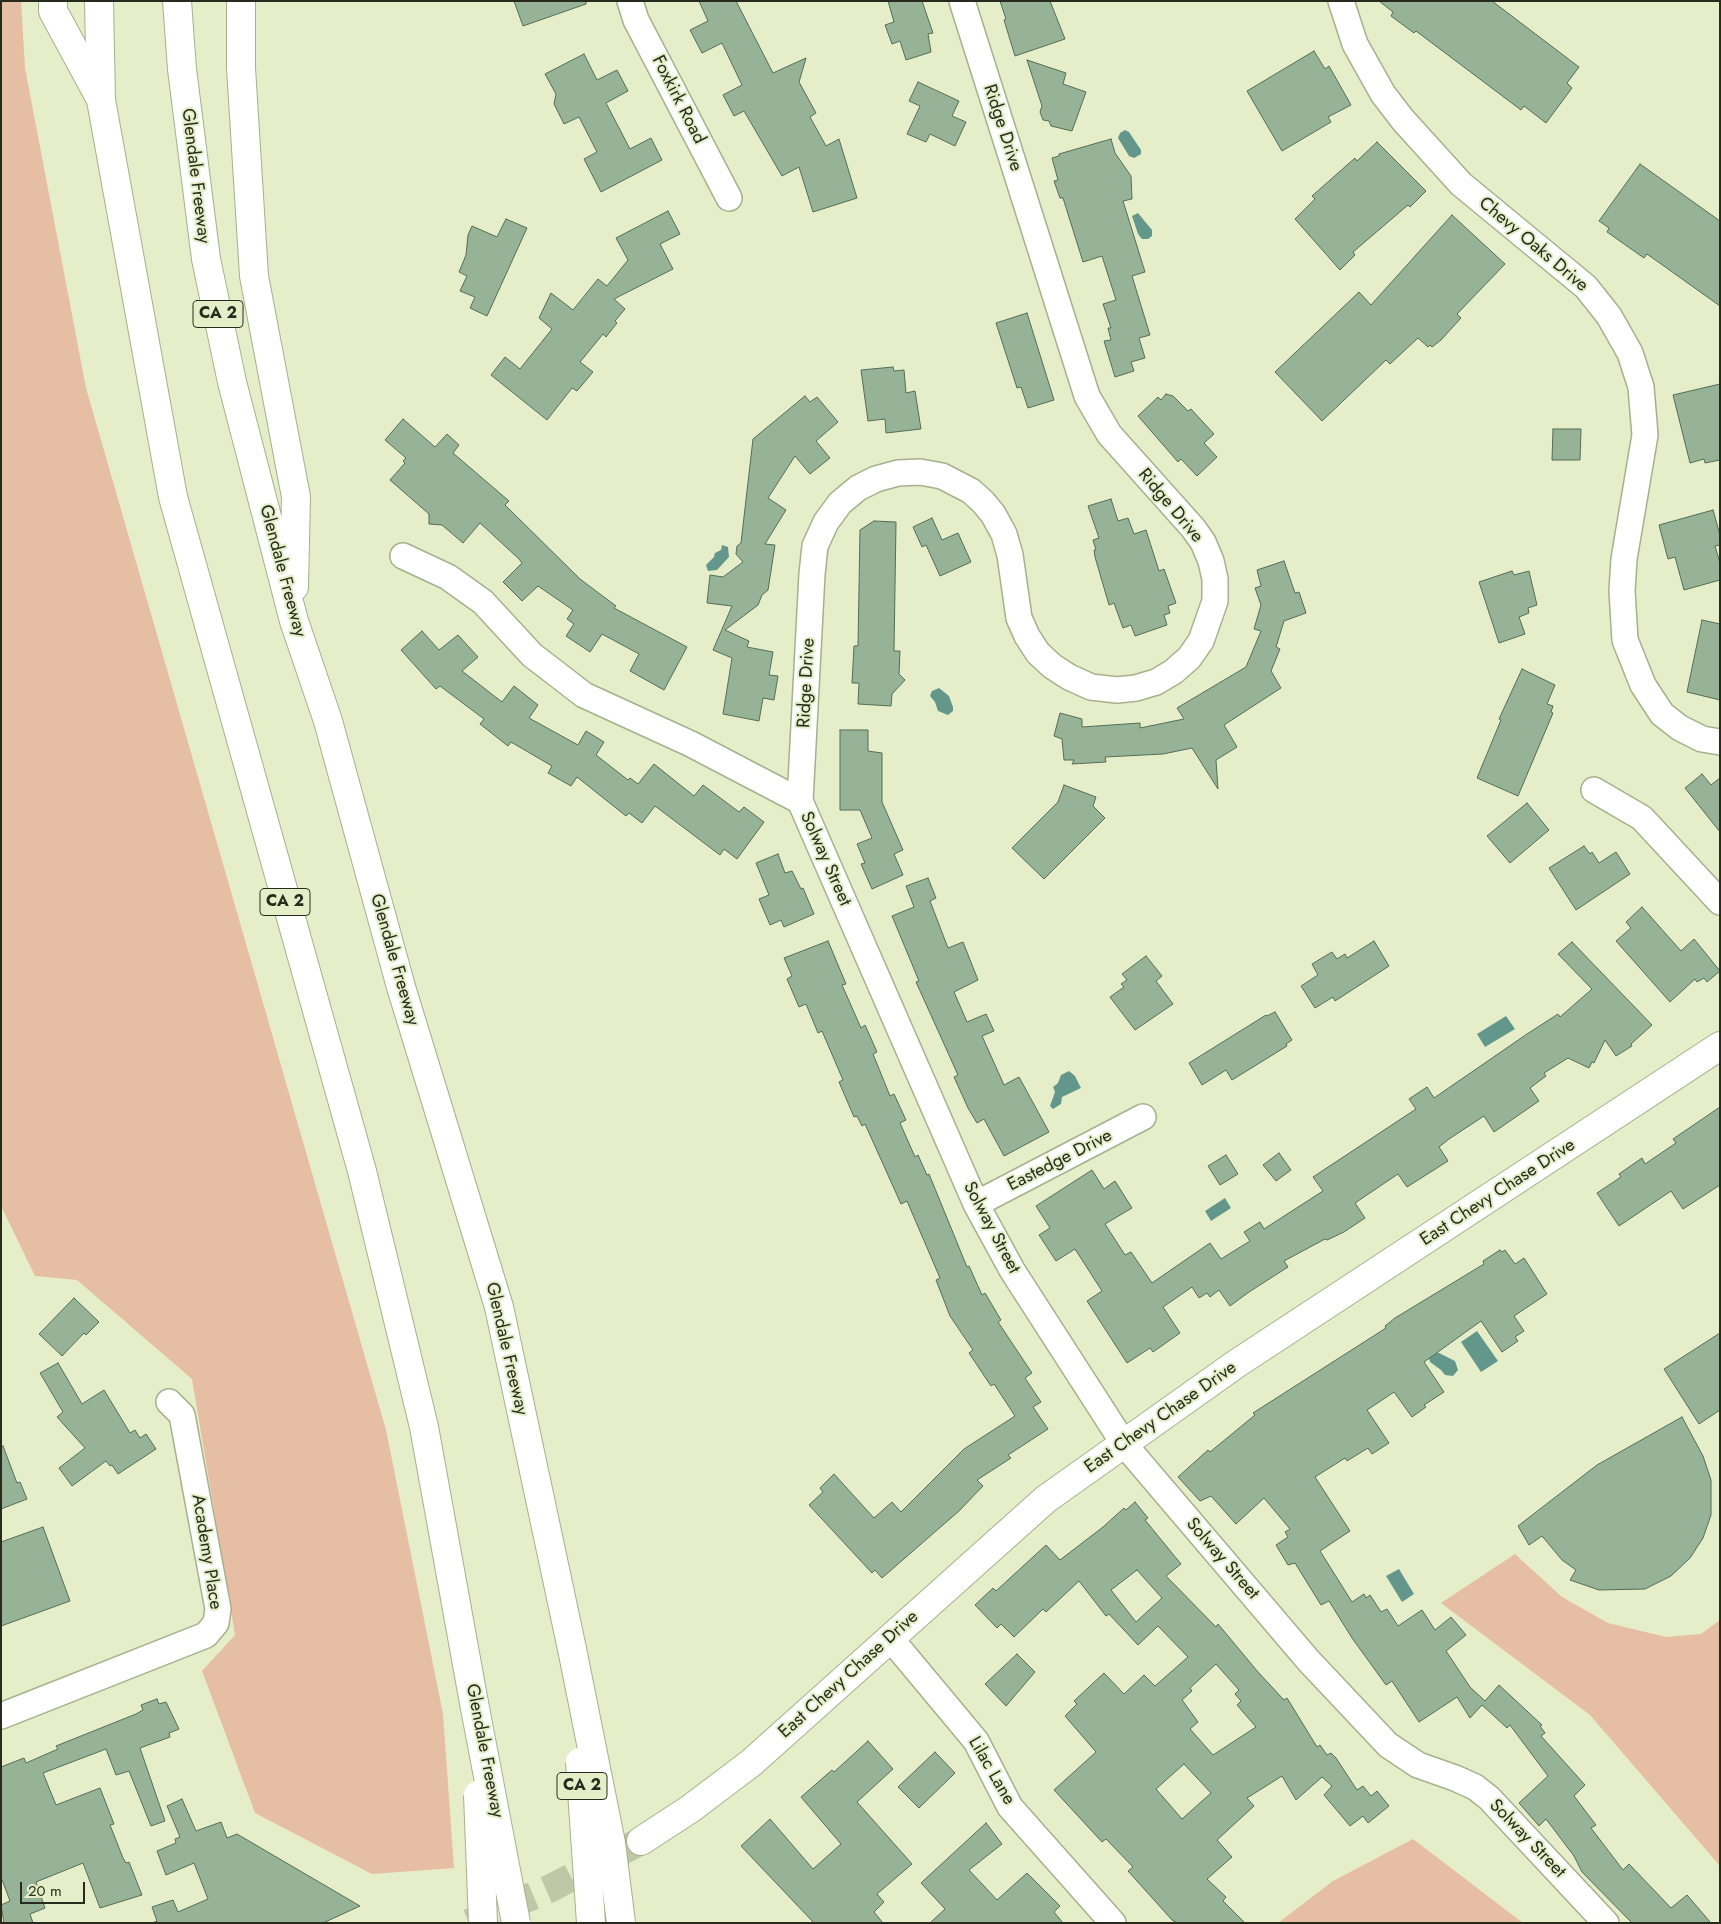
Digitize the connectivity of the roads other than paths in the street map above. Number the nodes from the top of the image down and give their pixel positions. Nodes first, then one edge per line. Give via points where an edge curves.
1 (53, 1) edge
2 (100, 1) edge
3 (176, 1) edge
4 (241, 1) edge
5 (630, 1) edge
6 (962, 1) edge
7 (1341, 1) edge
8 (102, 100) junction
9 (729, 198) dead end
10 (403, 556) dead end
11 (294, 620) junction
12 (1720, 742) edge
13 (1594, 790) dead end
14 (800, 801) junction
15 (1720, 902) edge
16 (1720, 1046) edge
17 (1144, 1117) dead end
18 (976, 1204) junction
19 (169, 1402) dead end
20 (1124, 1444) junction
21 (891, 1639) junction
22 (572, 1649) junction
23 (474, 1704) junction
24 (1, 1716) edge
25 (641, 1840) tunnel mouth
26 (1112, 1922) edge
27 (483, 1923) edge
28 (516, 1923) edge
29 (591, 1923) edge
30 (621, 1923) edge
31 (1606, 1923) edge

1 - 8 main road via 54,11
2 - 8 main road, Glendale Freeway / CA 2
3 - 11 main road, Glendale Freeway / CA 2 via 206,259 232,382
4 - 11 main road via 240,68 254,276 296,497
5 - 9 street, Foxkirk Road via 636,20
6 - 14 street, Ridge Drive via 1087,396 1109,434 1203,542 1215,579 1215,600 1201,641 1173,672 1136,688 1091,687 1052,666 1027,636 1019,618 1004,534 983,502 942,476 898,472 876,479 858,488 840,504 826,522 815,546
7 - 12 street, Chevy Oaks Drive via 1355,44 1383,94 1403,120 1461,184 1586,287 1609,316 1630,353 1641,387 1645,436 1624,559 1625,640 1643,685 1662,714 1702,739
8 - 23 main road, Glendale Freeway / CA 2 via 172,496 362,1170 424,1427
10 - 14 street, Solway Street via 448,577 484,602 532,655 584,695 691,744
11 - 22 main road, Glendale Freeway / CA 2 via 328,721 401,987 499,1307
13 - 15 street via 1642,818
14 - 18 street, Solway Street
16 - 20 main road, East Chevy Chase Drive via 1236,1364
17 - 18 street, Eastedge Drive
18 - 20 street, Solway Street via 1012,1270
19 - 24 street, Academy Place via 182,1415 218,1609 216,1623 206,1636
20 - 21 main road, East Chevy Chase Drive via 1046,1499
20 - 31 street, Solway Street via 1308,1660 1388,1745 1418,1765 1475,1787 1489,1798
21 - 25 main road, East Chevy Chase Drive via 751,1764
21 - 26 street, Lilac Lane via 976,1741 1010,1807
22 - 29 main road, Glendale Freeway / CA 2, bridge
22 - 30 main road, bridge via 611,1843
23 - 27 main road, bridge
23 - 28 main road, Glendale Freeway / CA 2, bridge

